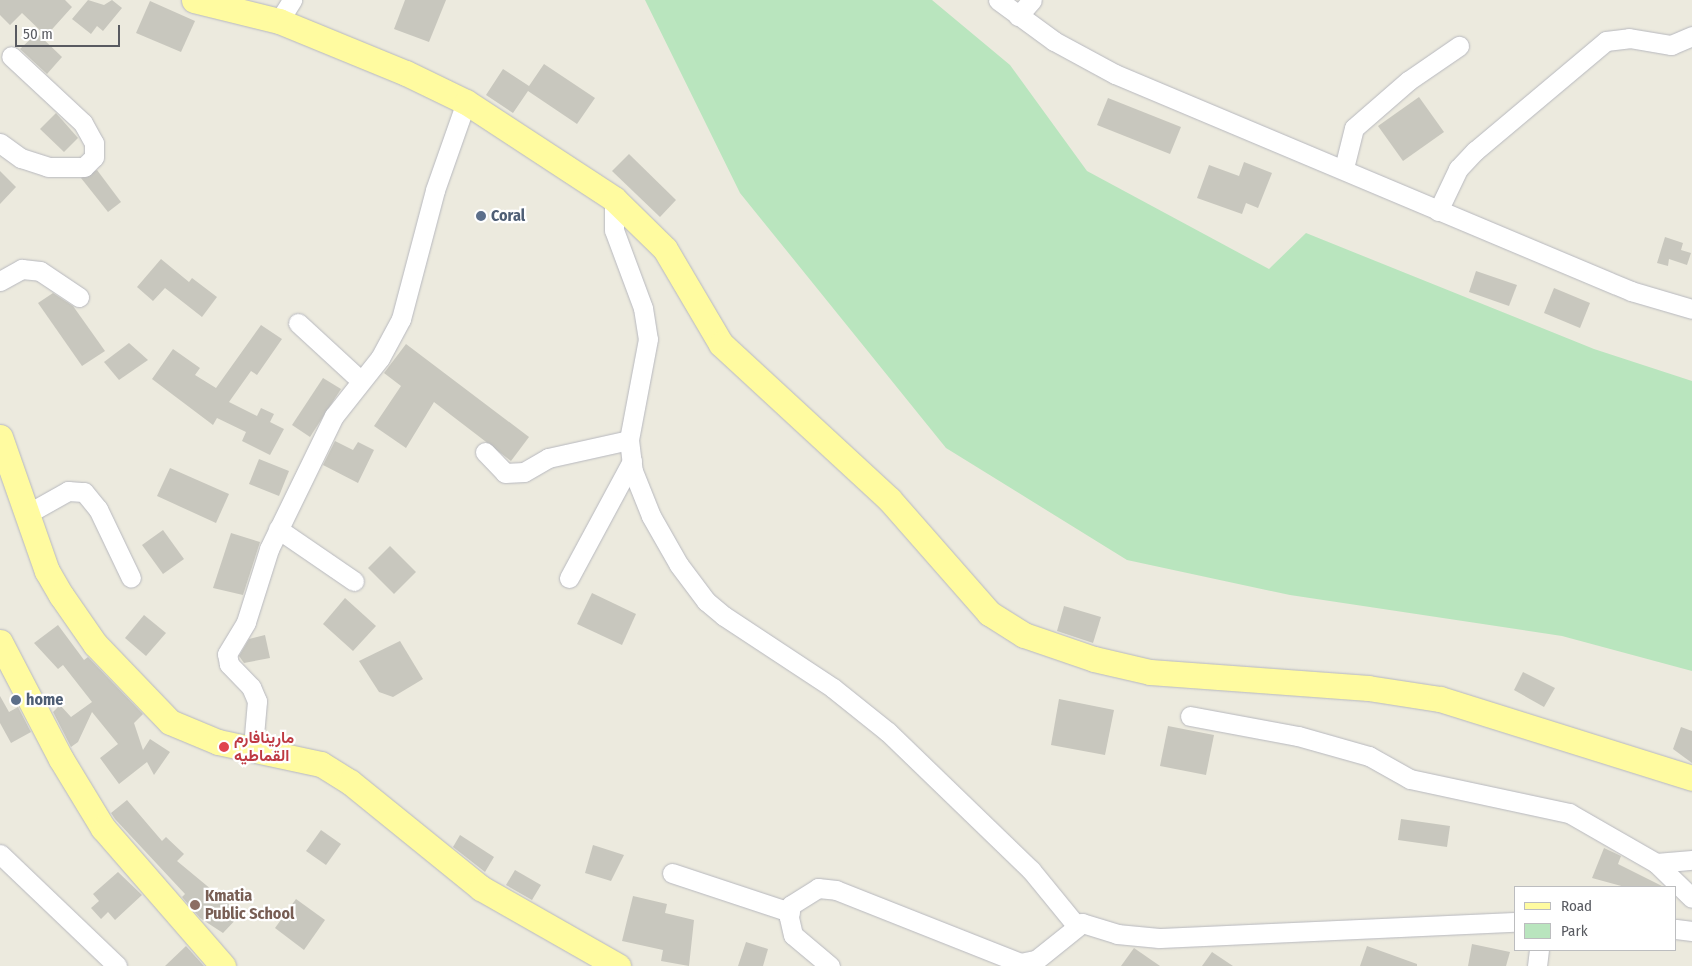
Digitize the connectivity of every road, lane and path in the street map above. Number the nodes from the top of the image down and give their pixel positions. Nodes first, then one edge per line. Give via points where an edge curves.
1 (194, 0) edge
2 (998, 0) edge
3 (1032, 0) edge
4 (286, 10) edge
5 (1018, 16) junction
6 (1692, 36) edge
7 (1459, 46) dead end
8 (11, 56) dead end
9 (466, 102) junction
10 (0, 143) edge
11 (1344, 168) junction
12 (614, 200) junction
13 (1438, 211) junction
14 (0, 281) edge
15 (79, 297) dead end
16 (1692, 309) edge
17 (298, 323) dead end
18 (360, 380) junction
19 (0, 437) edge
20 (629, 440) junction
21 (485, 452) dead end
22 (632, 461) junction
23 (27, 514) junction
24 (278, 529) junction
25 (131, 578) dead end
26 (569, 578) dead end
27 (354, 581) dead end
28 (0, 642) edge
29 (1190, 716) dead end
30 (253, 747) junction
31 (1692, 778) edge
32 (0, 854) edge
33 (1692, 860) edge
34 (1656, 863) junction
35 (672, 873) dead end
36 (1692, 898) edge
37 (790, 912) junction
38 (1514, 922) edge
39 (1075, 924) junction
40 (1677, 929) edge
41 (1692, 931) edge
42 (1539, 951) edge
43 (117, 966) edge
44 (223, 966) edge
45 (618, 966) edge
46 (830, 966) edge
47 (1537, 966) edge

1 - 4 main road
2 - 5 street
3 - 5 street
4 - 9 main road
5 - 11 street via 1115,74
6 - 13 street via 1671,45 1629,38 1606,41 1475,151 1458,169
7 - 11 street via 1408,81 1354,128
8 - 10 street via 83,123 94,143 94,157 84,167 48,167 21,158
9 - 12 main road
9 - 18 street via 435,190 410,295 380,358
11 - 13 street
12 - 20 street via 614,230 643,308 648,339
12 - 31 main road via 665,249 721,344 889,499 983,607 1017,630 1094,659 1150,672 1368,688 1440,699
13 - 16 street via 1631,291
14 - 15 street via 22,268 40,271
17 - 18 street
18 - 24 street via 334,416
19 - 23 main road
20 - 21 street via 548,458 524,472 505,473
20 - 22 street
22 - 26 street
22 - 39 street via 651,516 706,601 833,688 888,732 1031,870
23 - 25 street via 68,491 84,492 98,509
23 - 30 main road via 61,595 95,644 141,695 170,722 191,733
24 - 27 street
24 - 30 street via 246,622 227,654 229,664 251,687 257,701
28 - 44 main road via 61,760 103,828
29 - 34 street via 1363,754 1410,779 1555,808 1606,831
30 - 45 main road via 321,764 350,782 481,888
32 - 43 street
33 - 34 street
34 - 36 street
35 - 37 street
37 - 39 street via 805,892 836,890 1020,963 1036,960
37 - 46 street via 793,935
38 - 39 street via 1159,938
40 - 41 street
42 - 47 street

